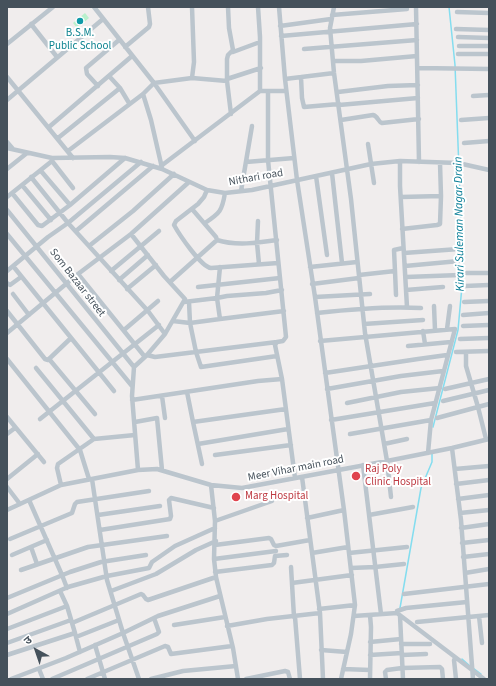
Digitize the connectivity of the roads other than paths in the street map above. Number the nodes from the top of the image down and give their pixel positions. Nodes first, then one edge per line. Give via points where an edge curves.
1 (53, 7) edge
2 (94, 7) edge
3 (148, 7) edge
4 (192, 7) edge
5 (228, 7) edge
6 (258, 7) edge
7 (279, 7) edge
8 (334, 7) edge
9 (416, 7) edge
10 (407, 9) dead end
11 (457, 12) dead end
12 (489, 13) edge
13 (332, 17) junction
14 (103, 19) junction
15 (31, 24) junction
16 (417, 24) junction
17 (280, 26) junction
18 (456, 29) dead end
19 (489, 30) edge
20 (331, 32) junction
21 (281, 36) junction
22 (458, 38) dead end
23 (489, 38) edge
24 (119, 40) junction
25 (417, 40) junction
26 (260, 42) junction
27 (7, 44) edge
28 (458, 46) dead end
29 (489, 46) edge
30 (125, 47) junction
31 (332, 47) junction
32 (304, 49) dead end
33 (232, 52) junction
34 (458, 54) dead end
35 (489, 54) edge
36 (132, 56) junction
37 (417, 56) junction
38 (57, 57) junction
39 (333, 61) junction
40 (261, 68) junction
41 (418, 68) junction
42 (489, 69) edge
43 (334, 73) junction
44 (7, 76) edge
45 (109, 76) junction
46 (301, 77) junction
47 (192, 78) junction
48 (285, 78) junction
49 (227, 80) junction
50 (154, 83) junction
51 (418, 85) junction
52 (98, 86) junction
53 (120, 88) junction
54 (19, 91) junction
55 (260, 91) junction
56 (286, 91) junction
57 (268, 92) junction
58 (338, 92) junction
59 (143, 94) junction
60 (489, 95) edge
61 (473, 96) dead end
62 (418, 98) junction
63 (7, 100) edge
64 (129, 103) junction
65 (339, 104) junction
66 (232, 114) junction
67 (489, 118) edge
68 (419, 119) junction
69 (341, 120) junction
70 (461, 120) dead end
71 (252, 126) dead end
72 (49, 127) junction
73 (58, 138) junction
74 (195, 141) junction
75 (489, 141) edge
76 (7, 142) edge
77 (368, 144) dead end
78 (464, 144) dead end
79 (7, 148) edge
80 (13, 149) junction
81 (68, 150) junction
82 (27, 153) junction
83 (74, 158) junction
84 (124, 158) junction
85 (294, 158) junction
86 (52, 160) junction
87 (268, 160) junction
88 (400, 161) junction
89 (141, 162) junction
90 (246, 162) junction
91 (419, 162) junction
92 (440, 163) junction
93 (371, 164) junction
94 (153, 166) junction
95 (7, 168) edge
96 (162, 168) junction
97 (347, 170) junction
98 (489, 170) edge
99 (41, 171) junction
100 (332, 173) junction
101 (174, 174) junction
102 (316, 176) junction
103 (31, 177) junction
104 (297, 180) junction
105 (189, 182) junction
106 (374, 183) dead end
107 (22, 185) junction
108 (271, 186) junction
109 (73, 188) dead end
110 (207, 190) junction
111 (240, 191) junction
112 (12, 193) junction
113 (225, 193) junction
114 (441, 196) junction
115 (7, 197) edge
116 (401, 197) junction
117 (70, 205) junction
118 (192, 209) junction
119 (8, 214) edge
120 (60, 214) junction
121 (51, 220) junction
122 (258, 221) dead end
123 (68, 223) junction
124 (205, 223) junction
125 (402, 229) junction
126 (76, 231) junction
127 (159, 231) dead end
128 (7, 234) edge
129 (131, 234) junction
130 (217, 240) junction
131 (277, 240) junction
132 (257, 243) junction
133 (37, 246) junction
134 (89, 246) junction
135 (141, 247) junction
136 (459, 249) dead end
137 (403, 251) junction
138 (148, 255) junction
139 (327, 255) dead end
140 (26, 256) junction
141 (100, 258) junction
142 (197, 258) junction
143 (459, 261) dead end
144 (358, 262) junction
145 (278, 263) junction
146 (342, 263) junction
147 (259, 264) junction
148 (156, 265) junction
149 (13, 266) junction
150 (405, 266) junction
151 (220, 267) junction
152 (310, 267) junction
153 (7, 271) edge
154 (111, 271) junction
155 (395, 271) junction
156 (466, 273) dead end
157 (489, 273) edge
158 (78, 274) junction
159 (460, 275) dead end
160 (359, 276) junction
161 (21, 277) junction
162 (406, 277) junction
163 (280, 278) junction
164 (119, 280) junction
165 (170, 282) junction
166 (7, 283) edge
167 (66, 284) junction
168 (312, 284) junction
169 (218, 285) junction
170 (489, 285) edge
171 (465, 286) dead end
172 (198, 287) dead end
173 (443, 287) dead end
174 (127, 289) junction
175 (282, 290) junction
176 (406, 290) junction
177 (55, 293) junction
178 (13, 294) dead end
179 (361, 294) junction
180 (370, 294) dead end
181 (396, 295) dead end
182 (315, 297) junction
183 (217, 298) junction
184 (158, 301) dead end
185 (489, 301) edge
186 (186, 302) junction
187 (464, 302) dead end
188 (43, 303) junction
189 (434, 306) dead end
190 (450, 306) dead end
191 (407, 307) junction
192 (363, 308) junction
193 (421, 308) dead end
194 (7, 311) edge
195 (148, 311) junction
196 (284, 311) junction
197 (317, 313) junction
198 (489, 313) edge
199 (29, 315) junction
200 (463, 315) dead end
201 (220, 319) junction
202 (423, 320) dead end
203 (173, 321) junction
204 (190, 323) junction
205 (364, 324) junction
206 (18, 325) junction
207 (158, 325) junction
208 (489, 325) edge
209 (463, 326) dead end
210 (447, 329) junction
211 (124, 330) junction
212 (435, 330) junction
213 (423, 331) junction
214 (7, 333) edge
215 (165, 334) junction
216 (366, 336) junction
217 (72, 338) junction
218 (489, 338) edge
219 (460, 339) dead end
220 (320, 341) junction
221 (277, 342) junction
222 (451, 342) junction
223 (135, 344) junction
224 (425, 344) junction
225 (408, 346) dead end
226 (489, 351) edge
227 (196, 352) junction
228 (456, 352) dead end
229 (466, 352) junction
230 (123, 353) junction
231 (146, 356) junction
232 (277, 356) junction
233 (447, 356) junction
234 (7, 359) edge
235 (49, 359) junction
236 (112, 362) junction
237 (371, 366) junction
238 (134, 367) junction
239 (36, 368) dead end
240 (443, 371) junction
241 (99, 372) junction
242 (325, 373) junction
243 (282, 379) junction
244 (489, 379) edge
245 (373, 381) junction
246 (470, 383) junction
247 (132, 386) junction
248 (442, 388) junction
249 (327, 389) junction
250 (489, 390) edge
251 (114, 391) dead end
252 (76, 392) junction
253 (187, 392) junction
254 (473, 394) junction
255 (162, 396) junction
256 (376, 397) junction
257 (132, 400) junction
258 (63, 401) junction
259 (443, 401) dead end
260 (347, 403) dead end
261 (435, 403) junction
262 (489, 404) edge
263 (478, 407) junction
264 (286, 409) junction
265 (50, 411) junction
266 (378, 412) junction
267 (95, 414) dead end
268 (7, 418) edge
269 (165, 418) dead end
270 (437, 418) dead end
271 (40, 419) dead end
272 (331, 420) junction
273 (431, 420) junction
274 (134, 422) junction
275 (193, 422) junction
276 (15, 428) junction
277 (381, 428) junction
278 (288, 429) junction
279 (7, 434) edge
280 (350, 434) dead end
281 (135, 435) junction
282 (94, 439) junction
283 (407, 439) dead end
284 (487, 439) edge
285 (198, 444) junction
286 (384, 444) junction
287 (291, 445) junction
288 (452, 448) junction
289 (80, 450) junction
290 (430, 453) junction
291 (38, 454) junction
292 (216, 455) dead end
293 (388, 461) junction
294 (44, 462) dead end
295 (202, 464) dead end
296 (363, 465) junction
297 (489, 466) edge
298 (138, 470) junction
299 (162, 470) junction
300 (338, 470) junction
301 (455, 470) junction
302 (302, 477) junction
303 (295, 478) junction
304 (7, 479) edge
305 (90, 479) junction
306 (489, 480) edge
307 (456, 484) junction
308 (61, 485) junction
309 (211, 485) junction
310 (7, 487) edge
311 (149, 491) dead end
312 (489, 495) edge
313 (391, 497) dead end
314 (95, 499) junction
315 (458, 499) junction
316 (29, 500) junction
317 (272, 501) dead end
318 (20, 504) junction
319 (160, 506) dead end
320 (413, 507) dead end
321 (214, 508) junction
322 (7, 510) edge
323 (344, 510) junction
324 (489, 510) edge
325 (460, 513) junction
326 (98, 515) junction
327 (369, 515) junction
328 (307, 518) junction
329 (215, 521) junction
330 (489, 524) edge
331 (40, 526) junction
332 (215, 528) junction
333 (461, 528) junction
334 (100, 530) junction
335 (167, 536) dead end
336 (10, 539) dead end
337 (47, 540) junction
338 (310, 540) junction
339 (489, 540) edge
340 (215, 543) junction
341 (462, 543) junction
342 (102, 545) junction
343 (31, 547) junction
344 (348, 547) junction
345 (407, 547) dead end
346 (276, 551) dead end
347 (373, 551) junction
348 (312, 553) junction
349 (350, 553) junction
350 (489, 554) edge
351 (12, 555) dead end
352 (146, 555) dead end
353 (287, 555) dead end
354 (463, 556) junction
355 (54, 558) junction
356 (214, 559) junction
357 (105, 562) junction
358 (37, 564) junction
359 (404, 564) dead end
360 (291, 567) dead end
361 (375, 567) junction
362 (351, 568) junction
363 (489, 569) edge
364 (21, 570) dead end
365 (465, 572) junction
366 (215, 574) junction
367 (62, 575) junction
368 (352, 575) junction
369 (107, 576) junction
370 (316, 581) junction
371 (292, 583) junction
372 (489, 584) edge
373 (466, 587) junction
374 (66, 588) junction
375 (60, 591) junction
376 (110, 591) junction
377 (404, 594) dead end
378 (220, 596) junction
379 (7, 598) edge
380 (467, 602) junction
381 (115, 605) junction
382 (355, 605) junction
383 (67, 606) junction
384 (320, 611) junction
385 (399, 612) junction
386 (7, 614) edge
387 (370, 614) junction
388 (381, 614) junction
389 (489, 615) edge
390 (354, 616) junction
391 (479, 616) junction
392 (225, 617) junction
393 (295, 617) junction
394 (469, 617) junction
395 (154, 618) junction
396 (119, 620) junction
397 (72, 622) junction
398 (417, 622) dead end
399 (174, 625) dead end
400 (227, 626) junction
401 (7, 629) edge
402 (123, 633) junction
403 (75, 635) junction
404 (370, 642) junction
405 (401, 642) junction
406 (7, 643) edge
407 (482, 643) dead end
408 (430, 644) dead end
409 (95, 645) junction
410 (232, 646) junction
411 (128, 648) junction
412 (321, 650) junction
413 (80, 652) junction
414 (347, 652) junction
415 (402, 654) junction
416 (426, 654) dead end
417 (7, 655) edge
418 (370, 655) junction
419 (99, 660) junction
420 (454, 660) dead end
421 (133, 661) junction
422 (236, 666) junction
423 (402, 668) junction
424 (472, 668) junction
425 (39, 669) junction
426 (343, 669) junction
427 (370, 670) junction
428 (103, 673) junction
429 (259, 678) edge
430 (11, 679) edge
431 (43, 679) edge
432 (52, 679) edge
433 (87, 679) edge
434 (105, 679) edge
435 (139, 679) edge
436 (150, 679) edge
437 (238, 679) edge
438 (246, 679) edge
439 (290, 679) edge
440 (300, 679) edge
441 (323, 679) edge
442 (341, 679) edge
443 (370, 679) edge
444 (386, 679) edge
445 (403, 679) edge
446 (442, 679) edge
447 (456, 679) edge
448 (473, 679) edge
449 (484, 679) edge

1 - 15 street
2 - 14 street
3 - 30 street via 149,27
4 - 47 street
5 - 33 street
6 - 26 street
7 - 17 street
8 - 13 street
9 - 16 street
10 - 13 street
11 - 12 street
13 - 17 street
13 - 20 street
14 - 24 street
14 - 38 street
15 - 27 street
15 - 38 street
16 - 20 street
16 - 25 street
17 - 21 street
18 - 19 street
20 - 21 street
20 - 31 street
21 - 48 street
22 - 23 street
24 - 30 street
24 - 52 street via 86,68 87,74
25 - 31 street
25 - 37 street
26 - 33 street
26 - 40 street
28 - 29 street
30 - 36 street
31 - 32 street
31 - 39 street
33 - 49 street via 227,57
34 - 35 street
36 - 45 street
36 - 50 street
37 - 39 street
37 - 41 street
38 - 54 street
39 - 43 street
40 - 49 street
40 - 55 street
41 - 42 street
41 - 51 street
43 - 46 street
43 - 58 street
44 - 54 street
45 - 52 street
45 - 53 street
46 - 48 street
46 - 65 street via 304,107
47 - 49 street
47 - 50 street
48 - 56 street
49 - 66 street
50 - 59 street
50 - 74 street
51 - 58 street
51 - 62 street
52 - 72 street
53 - 64 street
53 - 73 street
54 - 63 street
54 - 72 street
55 - 57 street
55 - 66 street
56 - 57 street
56 - 85 street
57 - 87 street
58 - 65 street
59 - 64 street
59 - 96 street
60 - 61 street
62 - 65 street
62 - 68 street
64 - 81 street
65 - 69 street
66 - 74 street
67 - 70 street
68 - 69 street via 382,123 373,115
68 - 91 street
69 - 97 street
71 - 90 street
72 - 73 street
73 - 81 street
74 - 96 street
75 - 78 street
76 - 80 street
77 - 93 street
79 - 80 street, Nithari road
80 - 82 street, Nithari road
81 - 83 street
82 - 86 street, Nithari road
82 - 95 street
83 - 84 street, Nithari road
83 - 86 street, Nithari road
84 - 89 street, Nithari road
84 - 117 street
85 - 87 street
85 - 104 street
86 - 99 street
86 - 109 street
87 - 90 street
87 - 108 street
88 - 91 street, Nithari road
88 - 93 street, Nithari road
88 - 116 street
89 - 94 street, Nithari road
89 - 123 street
90 - 111 street
91 - 92 street, Nithari road
92 - 98 street, Nithari road
92 - 114 street
93 - 97 street, Nithari road
93 - 106 street
94 - 96 street, Nithari road
94 - 126 street
96 - 101 street, Nithari road
97 - 100 street, Nithari road
97 - 144 street
99 - 103 street
99 - 117 street
100 - 102 street, Nithari road
100 - 146 street
101 - 105 street, Nithari road
101 - 134 street
102 - 104 street, Nithari road
102 - 139 street
103 - 107 street
103 - 120 street
104 - 108 street, Nithari road
104 - 152 street
105 - 110 street, Nithari road
105 - 129 street
107 - 112 street
107 - 121 street
108 - 111 street, Nithari road
108 - 131 street
110 - 113 street, Nithari road
110 - 118 street via 202,200
111 - 113 street, Nithari road
112 - 115 street
112 - 121 street via 38,225 42,226
113 - 124 street via 220,213
114 - 116 street
114 - 125 street via 439,224
116 - 125 street
117 - 120 street
118 - 124 street
118 - 142 street via 174,225
119 - 133 street, Som Bazaar street
120 - 121 street
120 - 123 street
122 - 132 street
123 - 126 street
123 - 133 street
124 - 130 street
125 - 137 street
126 - 134 street
127 - 135 street
128 - 140 street
129 - 135 street
129 - 141 street
130 - 132 street via 230,243
130 - 142 street
131 - 132 street
131 - 145 street
132 - 147 street
133 - 140 street
133 - 167 street, Som Bazaar street
134 - 141 street
135 - 138 street
135 - 154 street
136 - 137 street
137 - 150 street
137 - 155 street via 394,250
138 - 148 street
138 - 164 street
140 - 149 street
140 - 177 street
141 - 154 street
141 - 158 street
142 - 151 street via 208,268
142 - 165 street
143 - 150 street
144 - 146 street
144 - 160 street
145 - 147 street
145 - 163 street
146 - 152 street
147 - 151 street
148 - 165 street
148 - 174 street
149 - 153 street
149 - 161 street
150 - 162 street
151 - 169 street
152 - 168 street
154 - 164 street
155 - 160 street
155 - 181 street
156 - 157 street
158 - 167 street
158 - 211 street
159 - 162 street
160 - 168 street
160 - 179 street
161 - 166 street via 10,285
161 - 188 street
162 - 176 street
163 - 169 street
163 - 175 street
164 - 174 street
165 - 186 street
167 - 177 street
167 - 230 street, Som Bazaar street
168 - 182 street
169 - 172 street
169 - 183 street
170 - 171 street
173 - 176 street
174 - 195 street
175 - 183 street
175 - 196 street
176 - 191 street
177 - 188 street
177 - 236 street
178 - 199 street
179 - 180 street
179 - 182 street
179 - 192 street
182 - 197 street
183 - 186 street
183 - 201 street
184 - 195 street
185 - 187 street
186 - 203 street
186 - 204 street
188 - 199 street
188 - 217 street
189 - 212 street
190 - 210 street
191 - 192 street
191 - 193 street
192 - 197 street
192 - 205 street
194 - 206 street
195 - 207 street
195 - 211 street
196 - 201 street
196 - 221 street via 286,337 283,341
197 - 220 street
198 - 200 street
199 - 206 street
201 - 204 street
202 - 205 street
203 - 204 street
203 - 215 street
204 - 227 street
205 - 216 street
206 - 214 street
206 - 235 street via 45,359
207 - 215 street
207 - 223 street
208 - 209 street
210 - 212 street
210 - 222 street via 455,329
211 - 223 street
212 - 213 street
213 - 216 street
213 - 224 street
215 - 231 street
216 - 220 street
216 - 237 street
217 - 235 street
217 - 241 street
218 - 219 street
220 - 242 street
221 - 227 street
221 - 232 street
222 - 224 street
222 - 233 street
223 - 230 street
223 - 231 street
224 - 225 street
226 - 229 street
227 - 231 street
227 - 232 street via 202,367
228 - 229 street
229 - 246 street
230 - 236 street
230 - 238 street, Som Bazaar street
231 - 238 street
232 - 243 street
233 - 237 street
233 - 240 street
234 - 265 street
235 - 252 street
236 - 241 street
236 - 247 street
237 - 242 street
237 - 245 street
238 - 247 street
239 - 258 street
240 - 245 street
240 - 248 street
241 - 251 street
241 - 252 street
242 - 249 street
243 - 253 street
243 - 264 street
244 - 246 street
245 - 249 street
245 - 256 street
246 - 248 street
246 - 254 street
247 - 257 street
248 - 256 street
248 - 261 street
249 - 272 street
250 - 254 street
252 - 258 street
252 - 267 street
253 - 255 street
253 - 275 street
254 - 259 street
254 - 263 street
255 - 257 street
255 - 269 street
256 - 260 street
256 - 266 street
257 - 274 street
258 - 265 street
258 - 282 street
261 - 266 street
261 - 273 street
262 - 263 street
263 - 270 street
263 - 284 street
264 - 275 street
264 - 278 street
265 - 271 street
265 - 289 street
266 - 272 street
266 - 277 street
268 - 276 street
272 - 300 street
273 - 277 street
273 - 290 street
274 - 281 street
274 - 299 street via 157,418
275 - 285 street
276 - 279 street
276 - 291 street
277 - 280 street
277 - 286 street
278 - 285 street
278 - 287 street
281 - 282 street
281 - 298 street
282 - 289 street
283 - 286 street
284 - 288 street, Meer Vihar main road
285 - 295 street
286 - 293 street
287 - 292 street
287 - 303 street
288 - 290 street, Meer Vihar main road
288 - 301 street
289 - 305 street
289 - 308 street via 57,466
290 - 293 street, Meer Vihar main road
291 - 294 street
291 - 304 street
293 - 296 street, Meer Vihar main road
293 - 313 street
296 - 300 street, Meer Vihar main road
296 - 327 street
297 - 301 street
298 - 299 street, Meer Vihar main road
298 - 305 street, Meer Vihar main road
299 - 309 street, Meer Vihar main road
300 - 302 street, Meer Vihar main road
300 - 323 street
301 - 307 street
302 - 303 street, Meer Vihar main road
302 - 328 street
303 - 309 street, Meer Vihar main road via 242,488
305 - 308 street, Meer Vihar main road
305 - 314 street
306 - 307 street
307 - 315 street
308 - 316 street, Meer Vihar main road
309 - 321 street
310 - 318 street
311 - 314 street
312 - 315 street
314 - 326 street
314 - 331 street via 76,502 72,513
315 - 325 street
316 - 318 street, Meer Vihar main road
316 - 331 street
317 - 329 street
318 - 322 street, Meer Vihar main road
319 - 326 street
320 - 327 street
321 - 329 street
321 - 334 street via 171,498 168,500 170,519
323 - 328 street
323 - 344 street
324 - 325 street
325 - 333 street
326 - 334 street
327 - 347 street
328 - 338 street
329 - 332 street
330 - 333 street
331 - 336 street
331 - 337 street
332 - 340 street
332 - 369 street via 175,546 152,562 149,568
333 - 341 street
334 - 342 street
335 - 342 street
337 - 343 street
337 - 355 street
338 - 340 street via 276,546 269,538
338 - 348 street
339 - 341 street
340 - 356 street
340 - 376 street via 196,550 156,574
341 - 354 street
342 - 355 street
342 - 357 street
343 - 351 street
343 - 358 street
344 - 348 street
344 - 349 street
345 - 347 street
346 - 356 street
347 - 349 street
347 - 361 street
348 - 370 street
349 - 362 street
350 - 354 street
352 - 357 street
353 - 366 street via 275,556 272,565
354 - 365 street
355 - 358 street
355 - 367 street
356 - 366 street
357 - 367 street
357 - 369 street
358 - 364 street
359 - 361 street
360 - 371 street
361 - 362 street
361 - 388 street
362 - 368 street
363 - 365 street
365 - 373 street
366 - 378 street
366 - 381 street via 148,600 141,594
367 - 374 street
367 - 379 street
368 - 370 street
368 - 382 street
369 - 374 street
369 - 376 street
370 - 371 street
370 - 384 street
371 - 393 street
372 - 373 street
373 - 377 street
373 - 380 street
374 - 375 street
375 - 383 street
375 - 386 street
376 - 381 street
378 - 392 street
378 - 395 street
380 - 385 street
380 - 394 street
381 - 396 street
381 - 397 street
382 - 384 street
382 - 390 street
383 - 397 street
383 - 401 street
384 - 393 street
384 - 412 street
385 - 388 street
385 - 405 street
385 - 424 street
387 - 388 street
387 - 390 street
387 - 404 street
389 - 391 street
390 - 414 street
391 - 394 street
391 - 407 street
392 - 399 street
392 - 400 street
393 - 400 street
393 - 440 street
394 - 398 street
394 - 424 street
395 - 402 street
395 - 411 street via 158,633
396 - 402 street
396 - 403 street
397 - 403 street
397 - 406 street
400 - 410 street
402 - 409 street
402 - 411 street
403 - 413 street
403 - 417 street
404 - 405 street
404 - 418 street
405 - 408 street
405 - 415 street
409 - 413 street
409 - 419 street
410 - 421 street via 171,654 166,646
410 - 422 street
411 - 419 street
411 - 421 street
412 - 414 street
412 - 441 street
413 - 425 street
414 - 426 street
415 - 416 street
415 - 418 street
415 - 423 street
418 - 427 street
419 - 428 street
419 - 432 street
420 - 447 street
421 - 428 street
421 - 435 street
422 - 436 street via 183,671
422 - 437 street
423 - 444 street via 386,671
423 - 445 street
423 - 446 street via 440,667
424 - 448 street
424 - 449 street
425 - 430 street
425 - 431 street
426 - 427 street
426 - 442 street
427 - 443 street
428 - 433 street
428 - 434 street
429 - 438 street
429 - 439 street via 287,671

